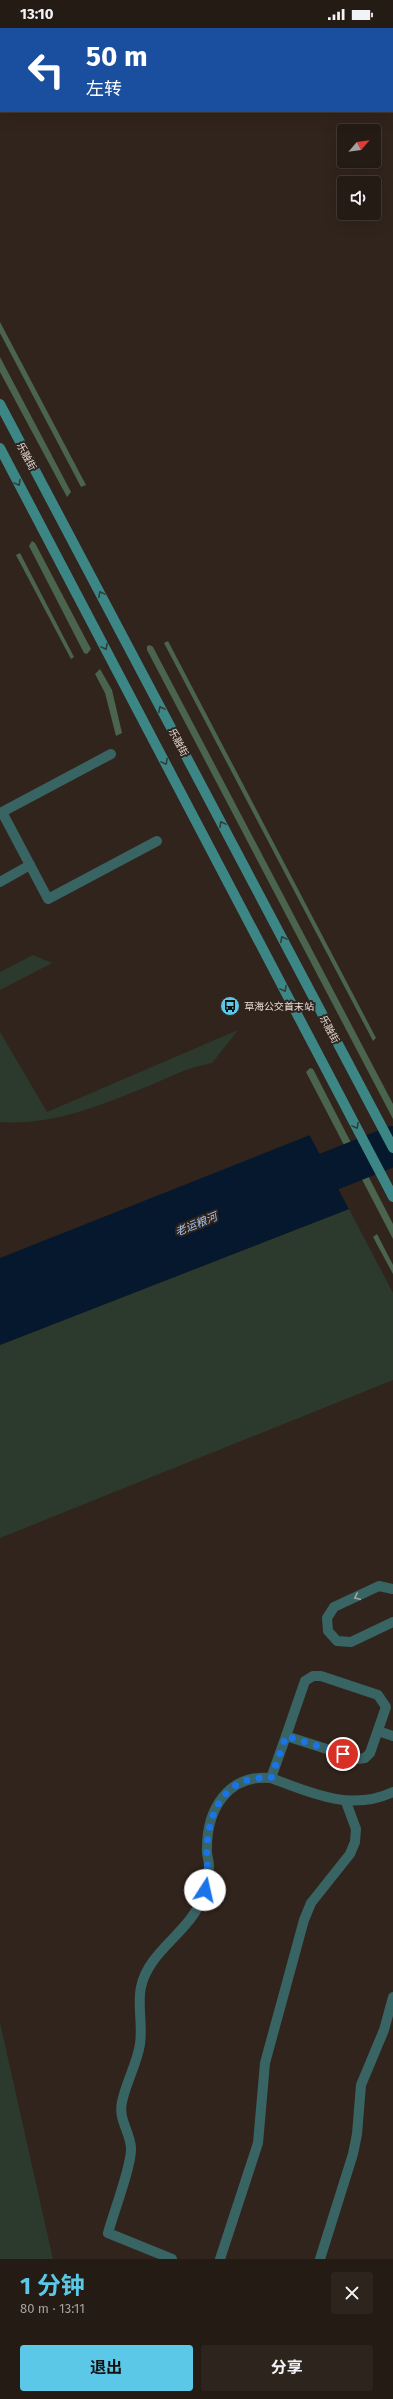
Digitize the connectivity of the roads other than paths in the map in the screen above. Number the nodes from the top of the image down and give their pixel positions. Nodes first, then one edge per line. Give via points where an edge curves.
1 (0, 404) edge
2 (0, 448) edge
3 (111, 754) dead end
4 (157, 841) dead end
5 (30, 865) junction
6 (0, 882) edge
7 (393, 1148) edge
8 (393, 1197) edge
9 (393, 1589) edge
10 (393, 1622) edge
11 (378, 1731) junction
12 (286, 1736) junction
13 (393, 1736) edge
14 (271, 1778) junction
15 (393, 1792) edge
16 (346, 1802) junction
17 (393, 1997) edge
18 (172, 2259) edge
19 (220, 2259) edge
20 (320, 2259) edge

7 -> 1 street, 乐融街
2 -> 8 street, 乐融街
3 - 5 street via 2,812
4 - 5 street via 48,899
5 - 6 street
9 -> 10 street via 380,1586 334,1607 327,1618 328,1631 337,1641 351,1642
11 - 12 street via 370,1753 365,1758 358,1759
11 - 12 street via 386,1707 378,1696 320,1676 313,1676 305,1681
11 - 13 street
12 - 14 street
14 - 16 street via 310,1793
14 - 18 street via 257,1777 241,1782 221,1799 211,1821 208,1836 206,1849 209,1866 203,1898 186,1927 156,1958 141,1987 140,2045 122,2102 121,2117 131,2149 108,2233
15 - 16 street via 370,1800
16 - 19 street via 356,1829 355,1842 350,1854 311,1903 304,1920 265,2063 258,2143
17 - 20 street via 388,2019 361,2085 353,2154

